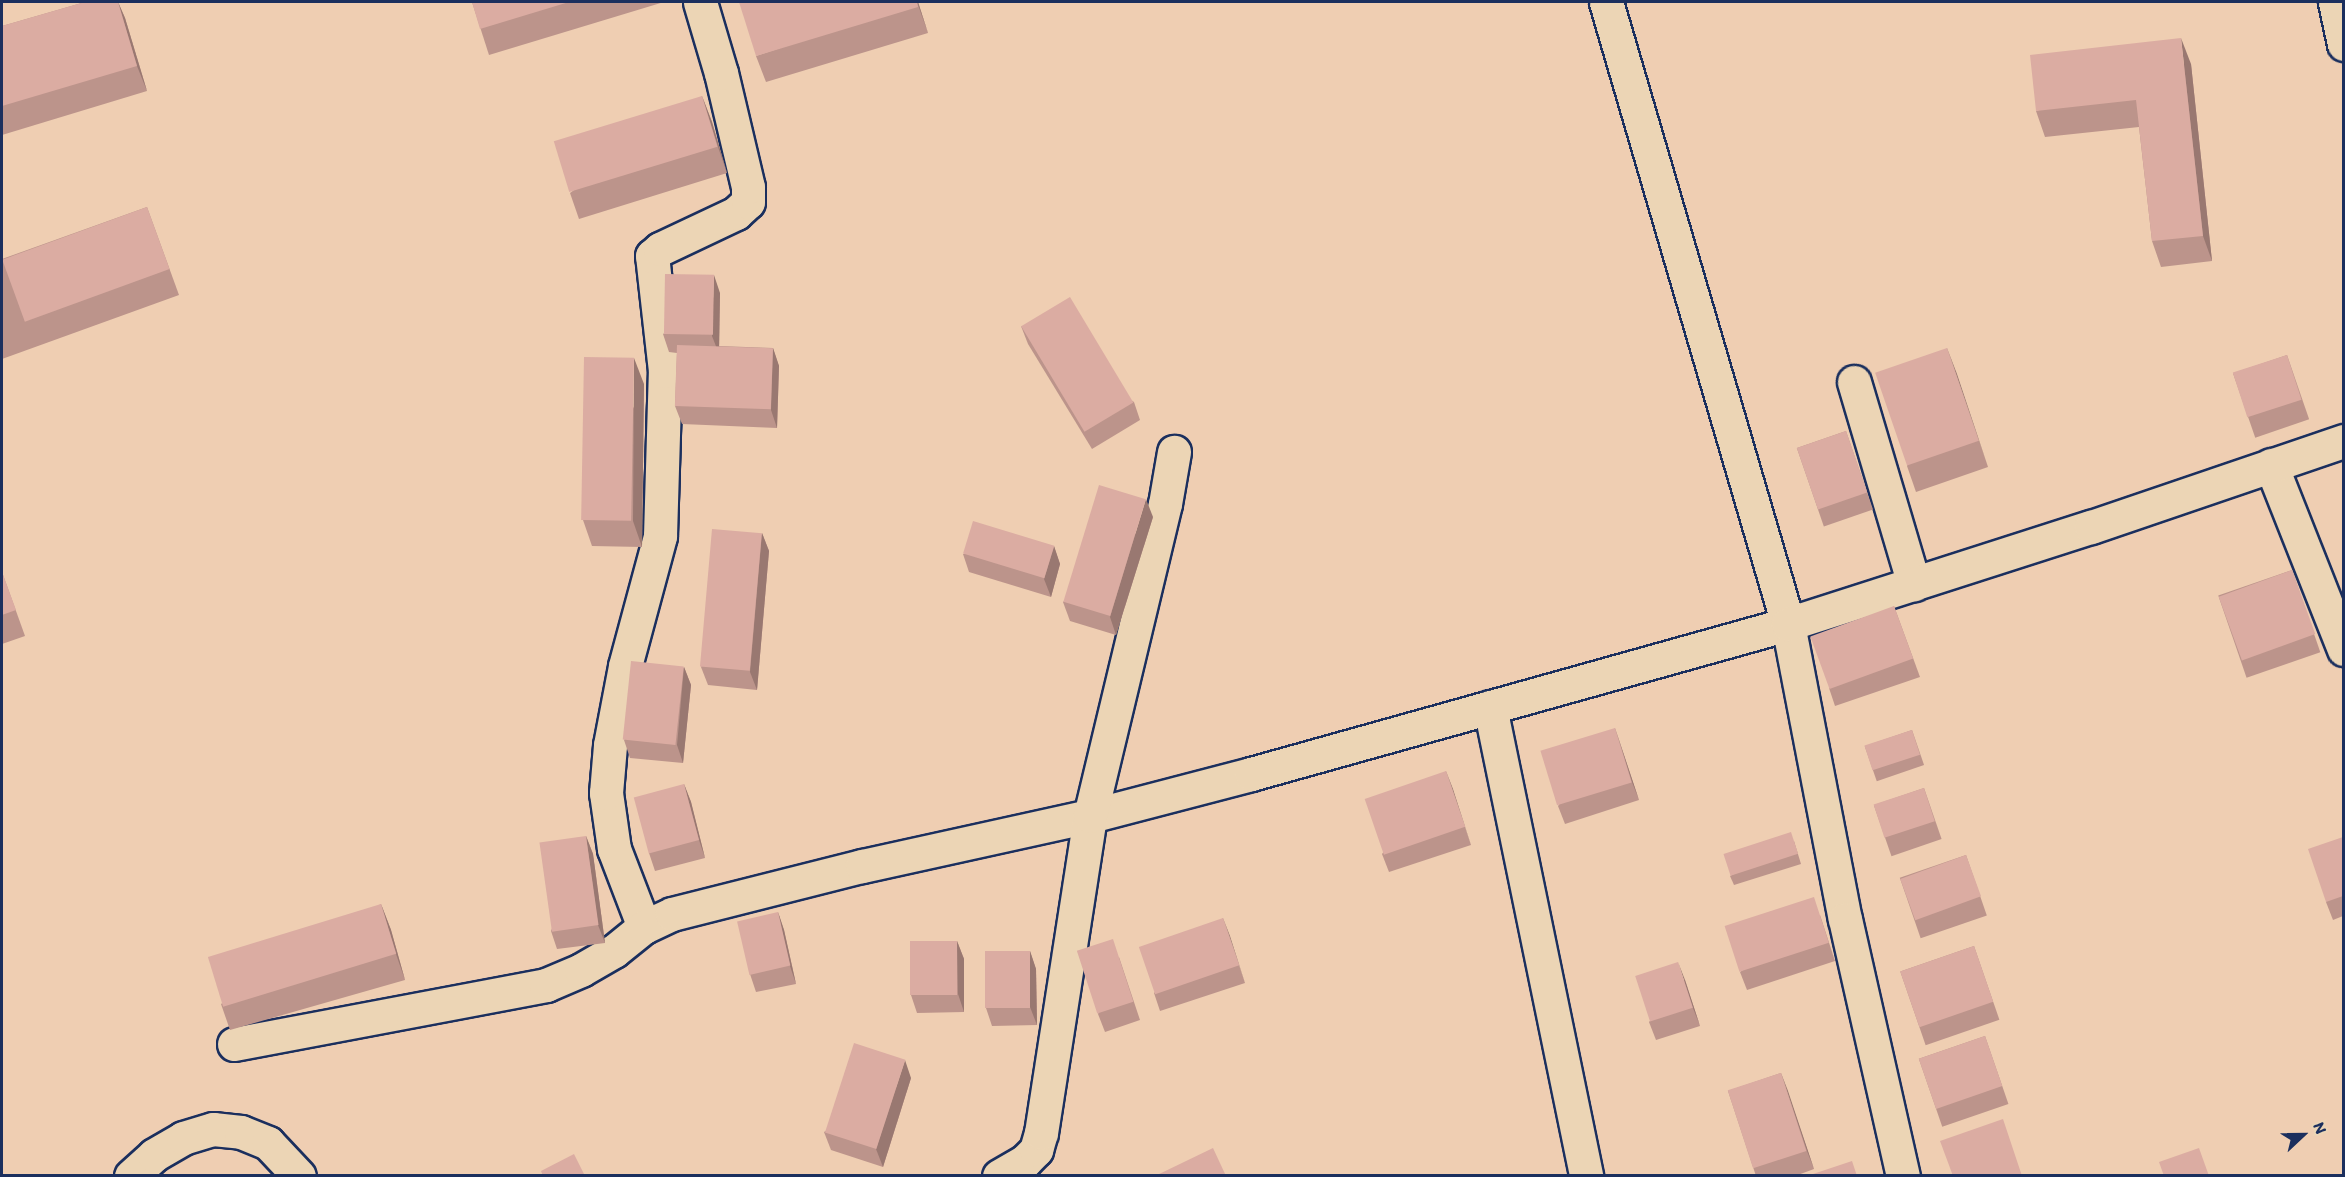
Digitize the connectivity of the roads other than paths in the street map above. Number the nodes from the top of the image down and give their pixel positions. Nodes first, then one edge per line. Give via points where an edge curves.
1 (700, 2) edge
2 (1606, 2) edge
3 (2335, 2) edge
4 (2343, 44) edge
5 (1854, 382) dead end
6 (2343, 441) edge
7 (1174, 452) dead end
8 (2271, 465) junction
9 (1914, 584) junction
10 (1788, 624) junction
11 (2343, 649) edge
12 (1491, 707) junction
13 (1090, 816) junction
14 (644, 927) junction
15 (234, 1044) dead end
16 (1041, 1163) edge
17 (131, 1176) edge
18 (299, 1176) edge
19 (999, 1176) edge
20 (1586, 1176) edge
21 (1903, 1176) edge

1 - 14 street via 721,73 748,202 736,213 652,256 665,371 660,536 625,666 610,745 606,793 614,849
2 - 10 street
3 - 4 street
5 - 9 street
6 - 8 street
7 - 13 street
8 - 9 street
8 - 11 street
9 - 10 street
10 - 12 street
10 - 21 street via 1845,919
12 - 13 street
12 - 20 street
13 - 14 street via 828,875 672,914
13 - 16 street via 1041,1133
14 - 15 street via 614,951 546,985
16 - 19 street via 1025,1161
17 - 18 street via 154,1155 183,1138 213,1129 241,1132 268,1143

